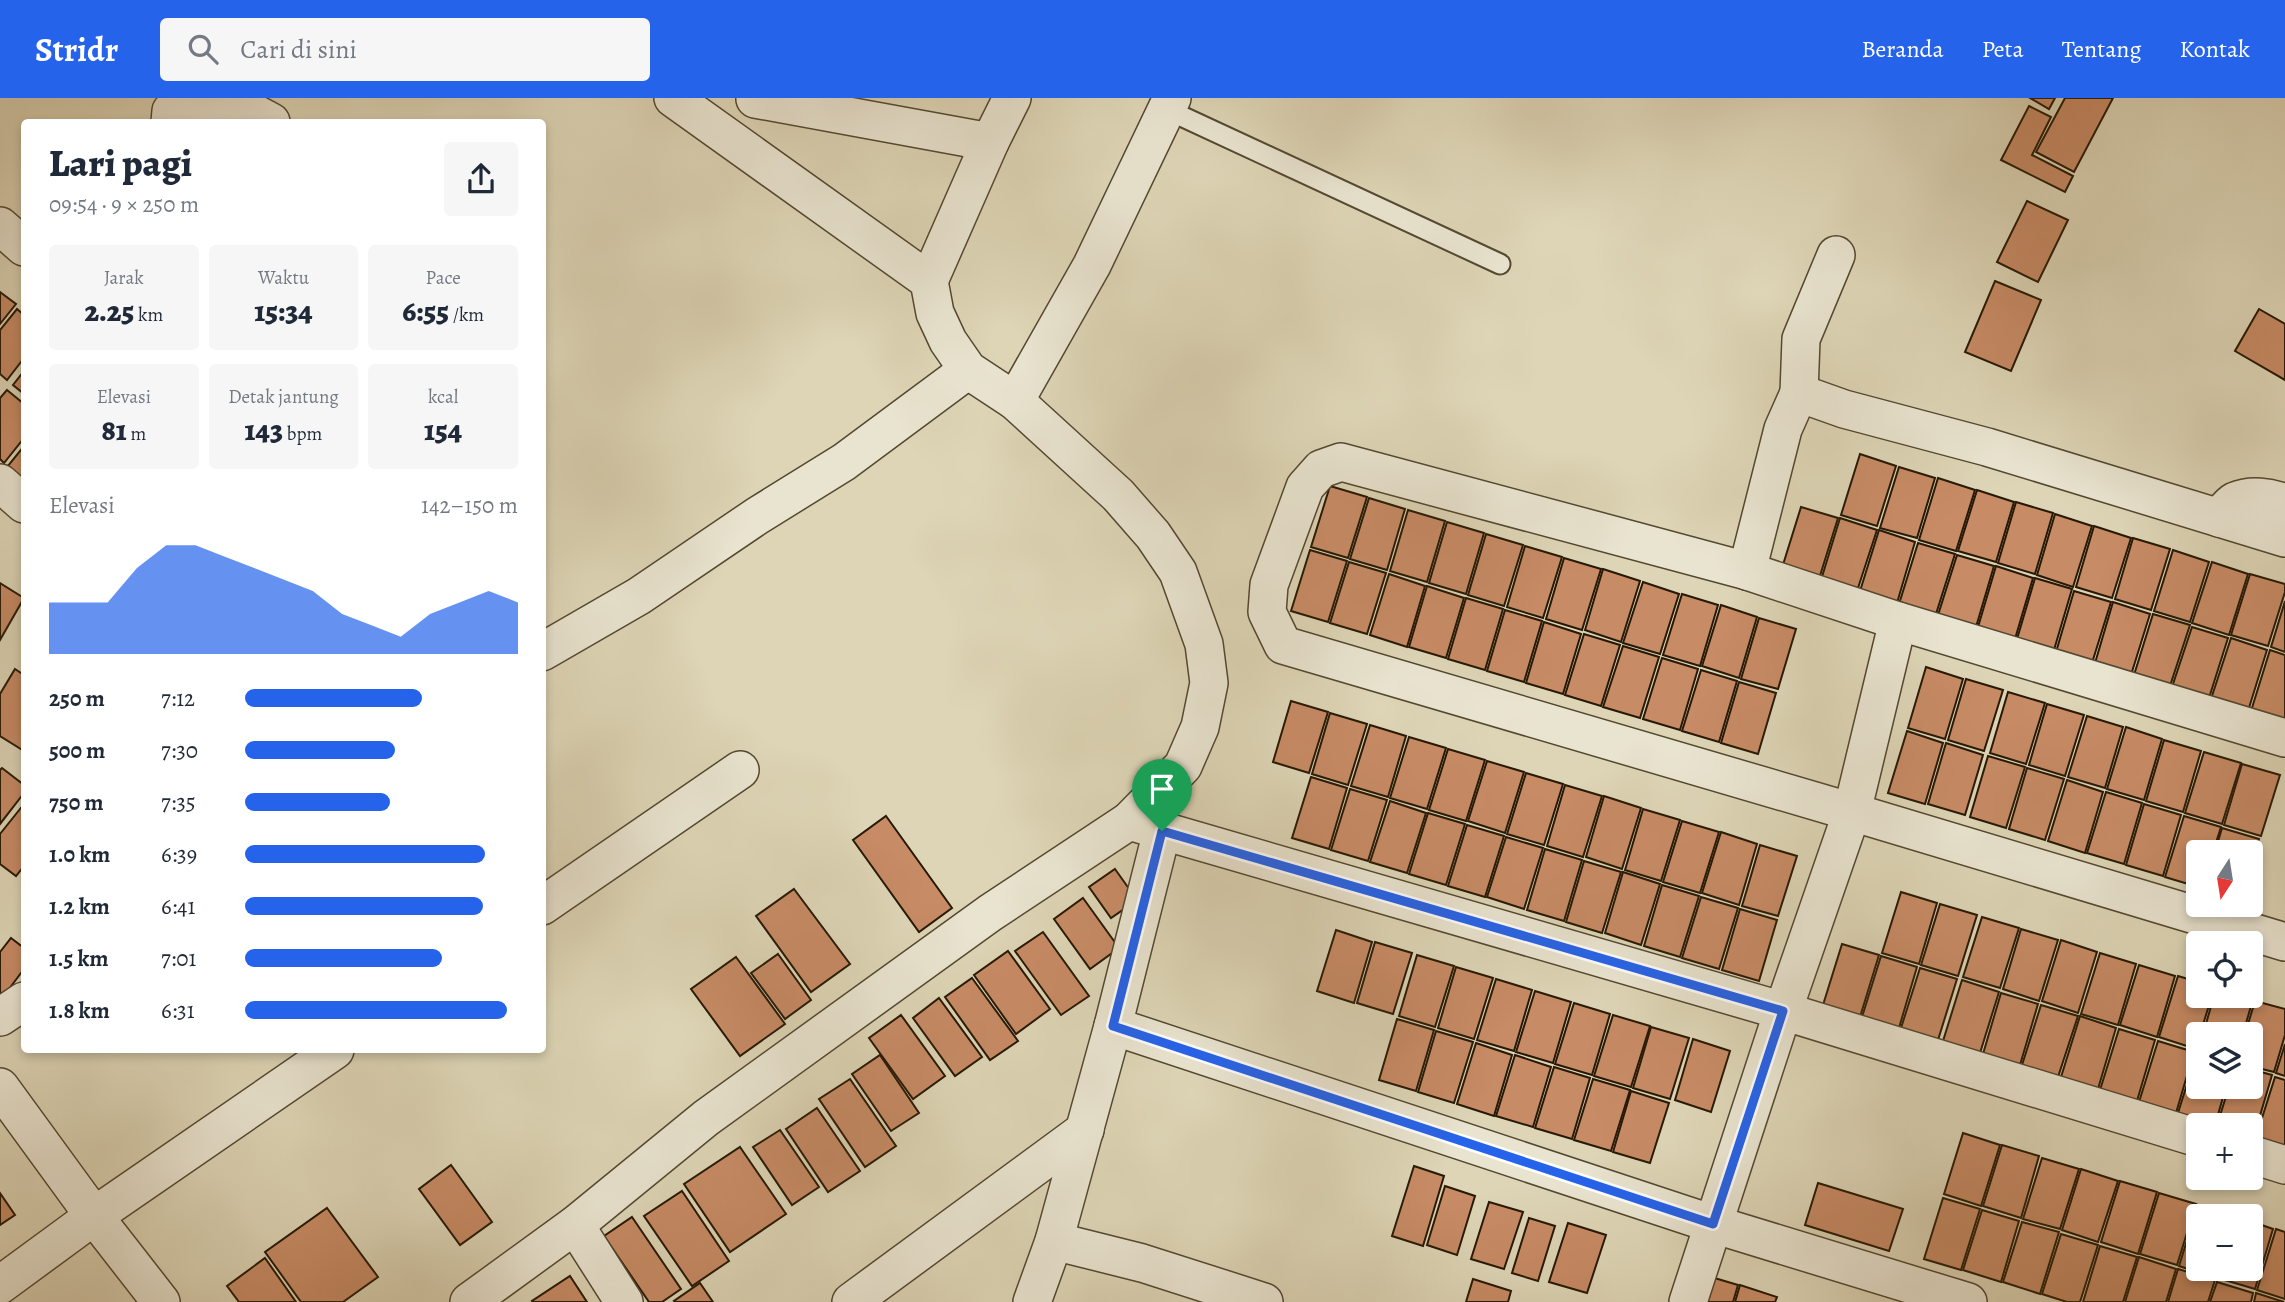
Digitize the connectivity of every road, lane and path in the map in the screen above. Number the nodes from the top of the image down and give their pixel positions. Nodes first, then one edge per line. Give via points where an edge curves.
1 (673, 98) edge
2 (1012, 98) edge
3 (755, 99) edge
4 (1169, 104) edge
5 (170, 119) edge
6 (266, 119) edge
7 (990, 142) junction
8 (0, 226) edge
9 (21, 244) edge
10 (1836, 255) dead end
11 (1500, 264) dead end
12 (929, 281) junction
13 (968, 370) junction
14 (1799, 393) junction
15 (1015, 401) junction
16 (0, 483) edge
17 (21, 501) edge
18 (2285, 503) edge
19 (2220, 517) junction
20 (2285, 538) edge
21 (1747, 571) junction
22 (1898, 621) junction
23 (546, 650) edge
24 (2285, 738) edge
25 (740, 770) dead end
26 (1852, 812) junction
27 (1145, 826) junction
28 (546, 903) edge
29 (2285, 942) edge
30 (21, 1003) edge
31 (1783, 1011) junction
32 (0, 1017) edge
33 (1113, 1026) junction
34 (331, 1053) edge
35 (0, 1087) edge
36 (1085, 1130) junction
37 (2186, 1134) edge
38 (2263, 1158) edge
39 (2285, 1164) edge
40 (94, 1216) junction
41 (1713, 1224) junction
42 (575, 1225) junction
43 (1054, 1241) junction
44 (0, 1285) edge
45 (162, 1302) edge
46 (469, 1302) edge
47 (624, 1302) edge
48 (851, 1302) edge
49 (1032, 1302) edge
50 (1264, 1302) edge
51 (1688, 1302) edge
52 (1968, 1302) edge

1 - 12 street
2 - 7 street
3 - 7 street
4 - 11 lane
4 - 15 street via 1092,265
5 - 6 street via 171,111 222,99 240,103
7 - 12 street
8 - 9 street
10 - 14 street via 1801,339
12 - 13 street via 935,313
13 - 15 street
13 - 23 street via 844,462 639,596
14 - 19 street
14 - 21 street via 1783,429
15 - 27 street via 1118,495 1153,535 1178,572 1204,644 1209,683 1200,727 1183,766
16 - 17 street
18 - 19 street via 2272,497 2245,499 2233,502
19 - 20 street
21 - 22 street
21 - 26 street via 1341,462 1321,469 1305,486 1269,585 1267,612 1283,645
22 - 24 street
22 - 26 street
25 - 28 street
26 - 29 street
26 - 31 street
27 - 31 street
27 - 33 street
27 - 42 street via 990,913 717,1110
30 - 32 street
31 - 37 street
31 - 41 street
33 - 36 street
33 - 41 street
34 - 40 street
35 - 40 street
36 - 43 street
36 - 48 street
38 - 39 street
40 - 44 street
40 - 45 street
41 - 51 street
41 - 52 street
42 - 46 street
42 - 47 street
43 - 49 street
43 - 50 street

